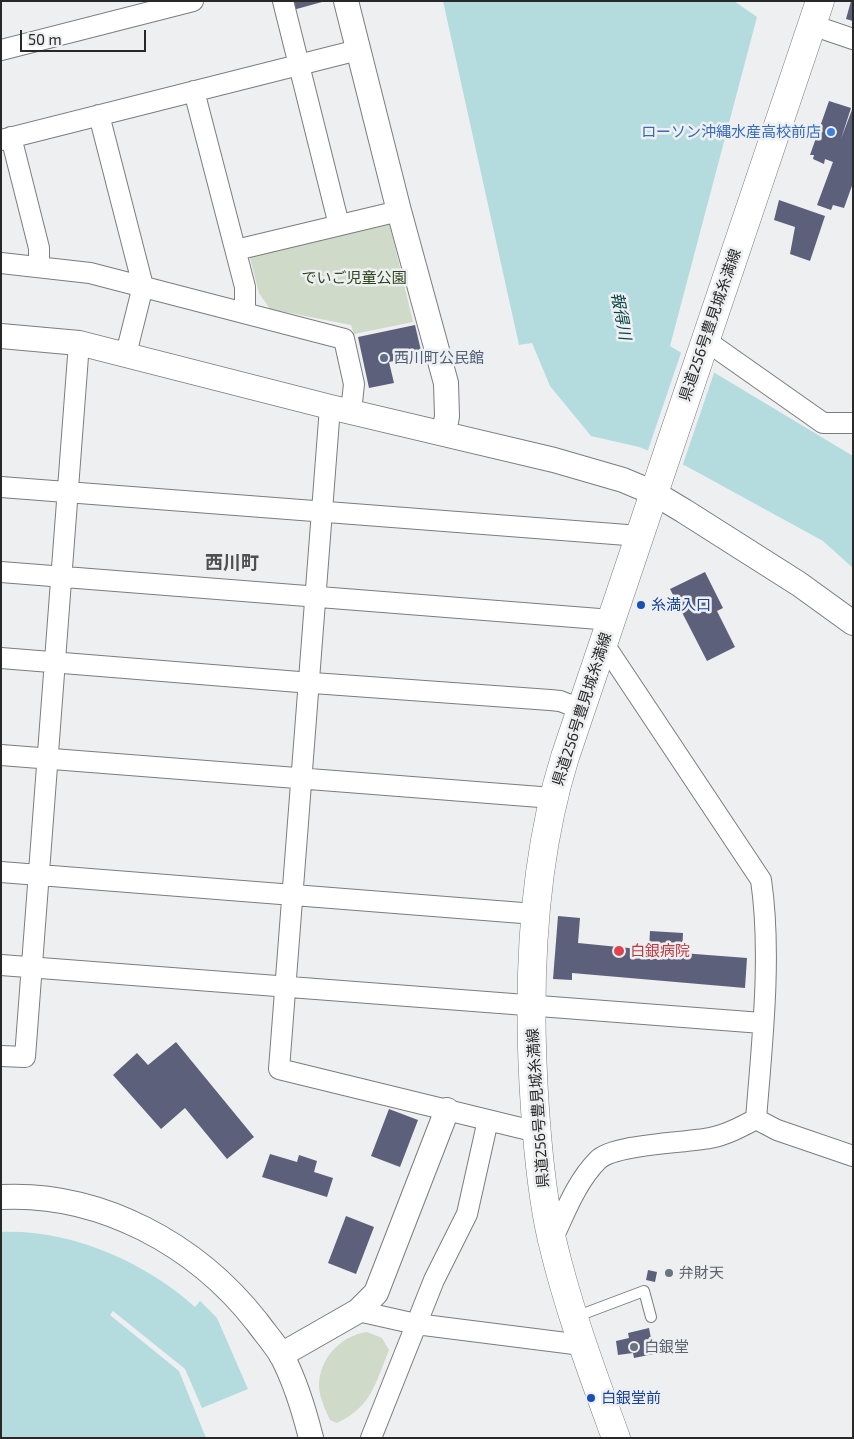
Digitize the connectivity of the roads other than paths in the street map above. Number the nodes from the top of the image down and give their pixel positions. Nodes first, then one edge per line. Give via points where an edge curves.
1 (193, 1) edge
2 (283, 1) edge
3 (346, 1) edge
4 (816, 13) edge
5 (853, 39) edge
6 (1, 50) edge
7 (358, 50) junction
8 (299, 65) junction
9 (194, 91) junction
10 (99, 115) junction
11 (6, 139) edge
12 (398, 211) junction
13 (339, 225) junction
14 (236, 250) junction
15 (1, 263) edge
16 (39, 267) junction
17 (142, 286) junction
18 (245, 312) junction
19 (1, 336) edge
20 (79, 343) junction
21 (703, 346) junction
22 (126, 354) junction
23 (340, 410) junction
24 (853, 423) edge
25 (444, 434) junction
26 (1, 487) edge
27 (67, 492) junction
28 (654, 493) junction
29 (322, 512) junction
30 (640, 536) junction
31 (1, 572) edge
32 (61, 577) junction
33 (315, 597) junction
34 (853, 623) edge
35 (608, 632) junction
36 (1, 658) edge
37 (54, 662) junction
38 (309, 683) junction
39 (581, 709) junction
40 (1, 755) edge
41 (47, 759) junction
42 (302, 778) junction
43 (553, 798) junction
44 (1, 872) edge
45 (38, 875) junction
46 (293, 895) junction
47 (535, 914) junction
48 (1, 965) edge
49 (31, 967) junction
50 (286, 988) junction
51 (531, 1007) junction
52 (762, 1023) junction
53 (1, 1056) edge
54 (447, 1110) junction
55 (756, 1119) junction
56 (488, 1120) junction
57 (537, 1132) junction
58 (853, 1156) edge
59 (1, 1197) edge
60 (552, 1240) junction
61 (358, 1311) junction
62 (651, 1317) dead end
63 (572, 1318) junction
64 (416, 1324) junction
65 (582, 1345) junction
66 (281, 1355) junction
67 (311, 1438) edge
68 (371, 1438) edge
69 (616, 1438) edge

1 - 6 street
2 - 8 street
3 - 7 street
4 - 5 street
4 - 21 main road, 県道256号豊見城糸満線
7 - 8 street
7 - 12 street
8 - 9 street
8 - 13 street
9 - 10 street
9 - 14 street
10 - 11 street
10 - 17 street
11 - 16 street via 39,248
12 - 13 street
12 - 25 street via 446,383
13 - 14 street
14 - 18 street via 245,287
15 - 16 street
16 - 17 street via 90,273
17 - 18 street
17 - 22 street
18 - 23 street via 344,338 354,384
19 - 20 street
20 - 22 street
20 - 27 street
21 - 24 street via 823,423
21 - 28 main road, 県道256号豊見城糸満線
22 - 23 street
23 - 25 street
23 - 29 street
25 - 28 street via 580,467
26 - 27 street
27 - 29 street
27 - 32 street
28 - 30 main road, 県道256号豊見城糸満線
28 - 34 street via 799,584
29 - 30 street
29 - 33 street
30 - 35 main road, 県道256号豊見城糸満線
31 - 32 street
32 - 33 street
32 - 37 street
33 - 35 street
33 - 38 street
35 - 39 main road, 県道256号豊見城糸満線
35 - 52 street via 761,880 766,914
36 - 37 street
37 - 38 street
37 - 41 street
38 - 39 street via 550,700
38 - 42 street
39 - 43 main road, 県道256号豊見城糸満線
40 - 41 street
41 - 42 street
41 - 45 street
42 - 43 street
42 - 46 street
43 - 47 main road, 県道256号豊見城糸満線
44 - 45 street
45 - 46 street
45 - 49 street
46 - 47 street
46 - 50 street
47 - 51 main road, 県道256号豊見城糸満線
48 - 49 street
49 - 50 street
49 - 53 street via 25,1057
50 - 51 street
50 - 54 street via 279,1069
51 - 52 street
51 - 57 main road, 県道256号豊見城糸満線
52 - 55 street
54 - 56 street
54 - 61 street via 376,1292
55 - 58 street via 777,1130
55 - 60 street via 732,1132 710,1138 629,1149 599,1158 582,1179
56 - 57 street
56 - 64 street via 467,1214
57 - 60 main road, 県道256号豊見城糸満線 via 542,1189
59 - 66 street via 79,1204 116,1216 171,1244 197,1262 240,1302
60 - 63 main road, 県道256号豊見城糸満線
61 - 64 street
61 - 66 street
62 - 63 lane via 644,1290
63 - 65 main road, 県道256号豊見城糸満線
64 - 65 street
64 - 68 street
65 - 69 main road, 県道256号豊見城糸満線
66 - 67 street via 300,1399

